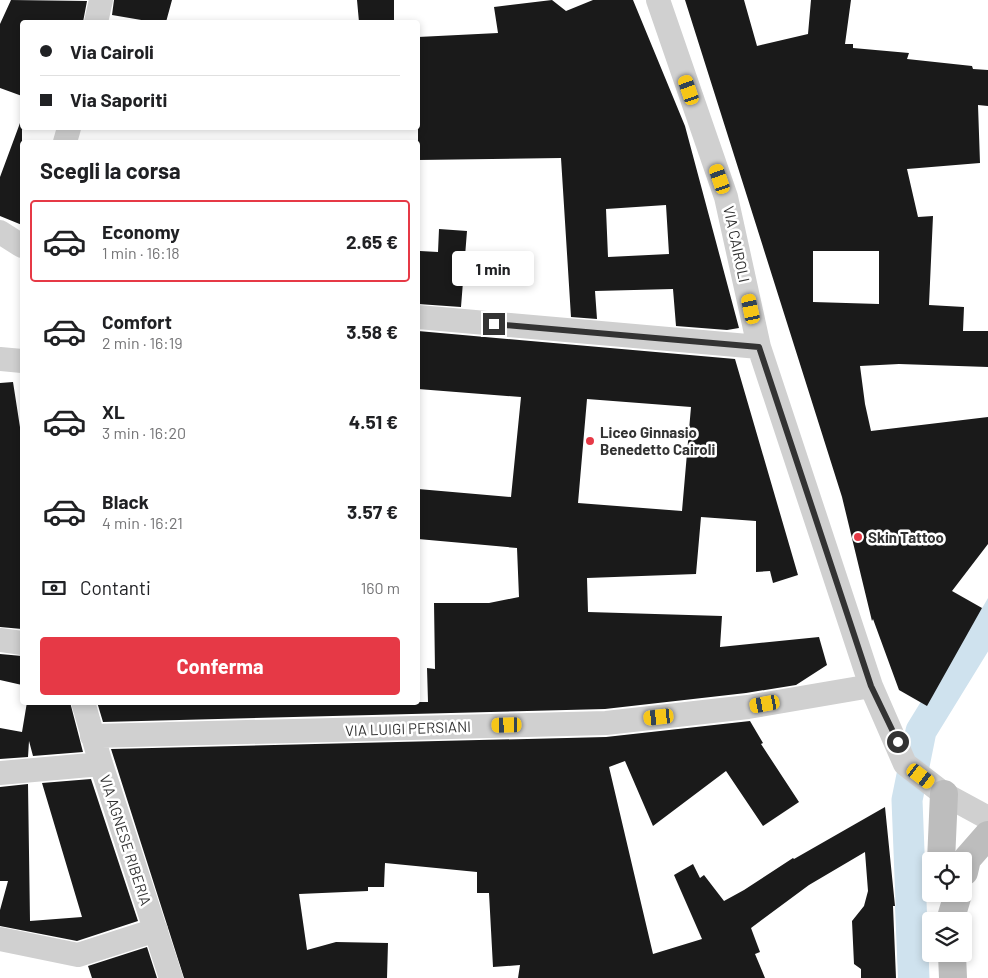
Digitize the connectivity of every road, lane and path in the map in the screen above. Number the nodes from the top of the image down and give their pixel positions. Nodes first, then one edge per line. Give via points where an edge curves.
1 (101, 0) edge
2 (658, 0) edge
3 (96, 20) edge
4 (0, 232) edge
5 (20, 245) edge
6 (420, 317) edge
7 (759, 347) junction
8 (0, 359) edge
9 (20, 361) edge
10 (0, 640) edge
11 (20, 643) edge
12 (871, 686) junction
13 (84, 705) edge
14 (92, 736) junction
15 (101, 764) junction
16 (0, 773) edge
17 (944, 794) junction
18 (988, 818) edge
19 (988, 835) edge
20 (941, 852) edge
21 (972, 855) edge
22 (156, 930) junction
23 (0, 939) edge
24 (952, 962) edge
25 (171, 978) edge
26 (953, 978) edge

1 - 3 street
2 - 7 street, VIA CAIROLI via 726,197
4 - 5 street
6 - 7 street
7 - 12 street, VIA CAIROLI
8 - 9 street
10 - 11 street
12 - 14 street, VIA LUIGI PERSIANI via 748,707 606,723
12 - 17 street, VIA CAIROLI via 913,770
13 - 14 street, VIA AGNESE RIBERIA
14 - 15 street, VIA AGNESE RIBERIA
15 - 16 street
15 - 22 street, VIA AGNESE RIBERIA
17 - 18 street, VIA CAIROLI
17 - 20 street
19 - 21 street
22 - 23 street via 78,955
22 - 25 street, VIA AGNESE RIBERIA
24 - 26 street

